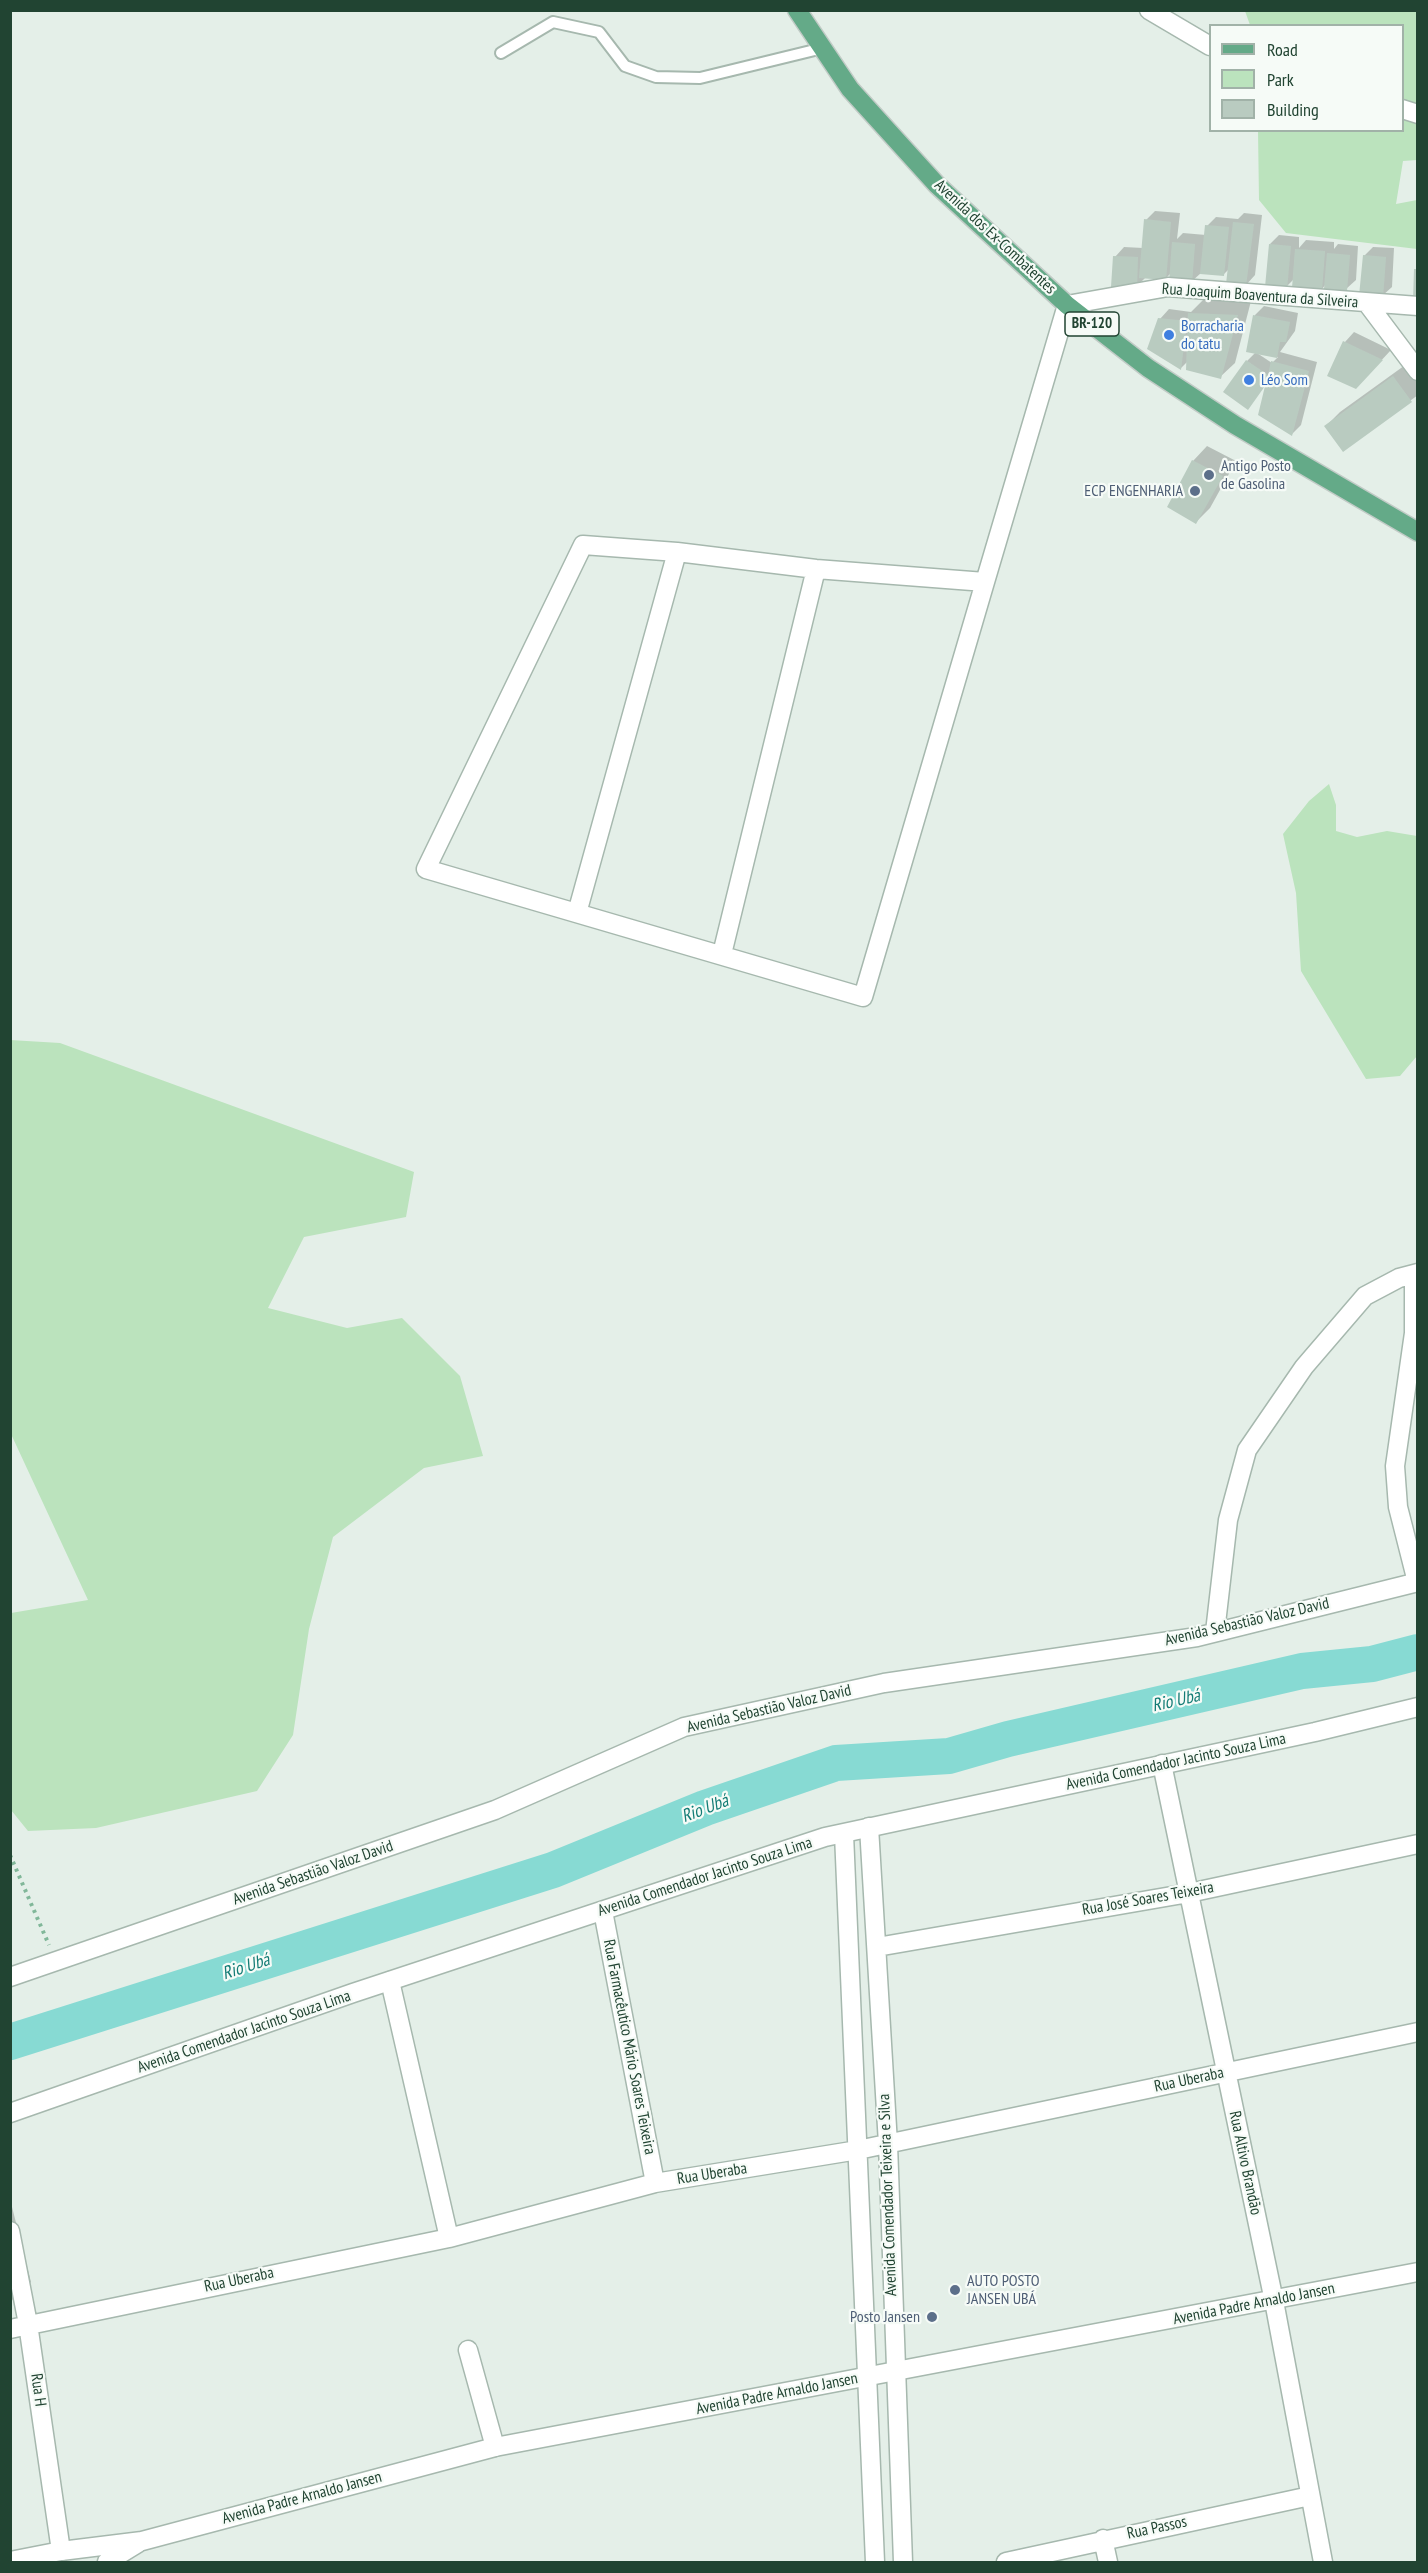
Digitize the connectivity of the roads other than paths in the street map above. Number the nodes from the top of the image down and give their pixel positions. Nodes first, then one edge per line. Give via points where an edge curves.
1 (797, 10) edge
2 (1149, 10) edge
3 (1209, 45) edge
4 (823, 48) junction
5 (501, 53) dead end
6 (1367, 303) junction
7 (1067, 304) junction
8 (1418, 306) edge
9 (1418, 371) edge
10 (1418, 532) edge
11 (677, 552) junction
12 (816, 569) junction
13 (985, 582) junction
14 (577, 913) junction
15 (722, 954) junction
16 (1416, 1273) edge
17 (1417, 1582) edge
18 (1215, 1632) junction
19 (1418, 1707) edge
20 (1162, 1764) junction
21 (869, 1827) junction
22 (844, 1833) junction
23 (1418, 1844) edge
24 (1189, 1893) junction
25 (603, 1911) junction
26 (877, 1947) junction
27 (10, 1977) edge
28 (390, 1981) junction
29 (1418, 2032) edge
30 (1227, 2073) junction
31 (10, 2113) edge
32 (888, 2144) junction
33 (858, 2150) junction
34 (655, 2183) junction
35 (10, 2231) edge
36 (448, 2238) junction
37 (1418, 2272) edge
38 (1274, 2301) junction
39 (19, 2327) edge
40 (468, 2350) dead end
41 (894, 2370) junction
42 (868, 2377) junction
43 (495, 2447) junction
44 (1310, 2496) junction
45 (1103, 2540) junction
46 (142, 2541) junction
47 (63, 2557) edge
48 (10, 2561) edge
49 (107, 2562) edge
50 (875, 2562) edge
51 (903, 2562) edge
52 (1006, 2562) edge
53 (1108, 2562) edge
54 (1323, 2562) edge

1 - 4 main road, Avenida dos Ex-Combatentes / BR-120
2 - 3 street
4 - 5 lane via 700,78 656,77 625,66 599,32 553,22
4 - 7 main road, Avenida dos Ex-Combatentes / BR-120 via 850,89 938,185
6 - 7 street, Rua Joaquim Boaventura da Silveira via 1168,287
6 - 8 street, Rua Joaquim Boaventura da Silveira
6 - 9 street
7 - 10 main road, Avenida dos Ex-Combatentes / BR-120 via 1148,368 1235,425
7 - 13 street
11 - 12 street
11 - 14 street
11 - 14 street via 583,545 426,868
12 - 13 street
12 - 15 street
13 - 15 street via 863,997
14 - 15 street
16 - 17 street via 1414,1334 1395,1466 1398,1507
16 - 18 street via 1365,1296 1304,1367 1247,1450 1228,1520
17 - 18 street, Avenida Sebastião Valoz David
18 - 27 street, Avenida Sebastião Valoz David via 884,1683 684,1727 495,1810
19 - 20 street, Avenida Comendador Jacinto Souza Lima
20 - 21 street, Avenida Comendador Jacinto Souza Lima
20 - 24 street, Rua Altivo Brandão
21 - 22 street, Avenida Comendador Jacinto Souza Lima
21 - 26 street, Avenida Comendador Teixeira e Silva
22 - 25 street, Avenida Comendador Jacinto Souza Lima
22 - 33 street, Avenida Comendador Teixeira e Silva
23 - 24 street, Rua José Soares Teixeira
24 - 26 street, Rua José Soares Teixeira
24 - 30 street, Rua Altivo Brandão
25 - 28 street, Avenida Comendador Jacinto Souza Lima
25 - 34 street, Rua Farmacêutico Mário Soares Teixeira
26 - 32 street, Avenida Comendador Teixeira e Silva
28 - 31 street, Avenida Comendador Jacinto Souza Lima
28 - 36 street
29 - 30 street, Rua Uberaba
30 - 32 street, Rua Uberaba
30 - 38 street, Rua Altivo Brandão
32 - 33 street, Rua Uberaba
32 - 41 street, Avenida Comendador Teixeira e Silva
33 - 34 street, Rua Uberaba
33 - 42 street, Avenida Comendador Teixeira e Silva
34 - 36 street, Rua Uberaba
35 - 39 street, Rua H
36 - 39 street, Rua Uberaba
37 - 38 street, Avenida Padre Arnaldo Jansen
38 - 41 street, Avenida Padre Arnaldo Jansen
38 - 44 street, Rua Altivo Brandão
39 - 47 street, Rua H
40 - 43 street
41 - 42 street, Avenida Padre Arnaldo Jansen
41 - 51 street, Avenida Comendador Teixeira e Silva
42 - 43 street, Avenida Padre Arnaldo Jansen
42 - 50 street, Avenida Comendador Teixeira e Silva
43 - 46 street, Avenida Padre Arnaldo Jansen
44 - 45 street, Rua Passos
44 - 54 street, Rua Altivo Brandão
45 - 52 street, Rua Passos
45 - 53 street
46 - 47 street, Avenida Padre Arnaldo Jansen
46 - 49 street, Avenida Padre Arnaldo Jansen
47 - 48 street, Avenida Padre Arnaldo Jansen

